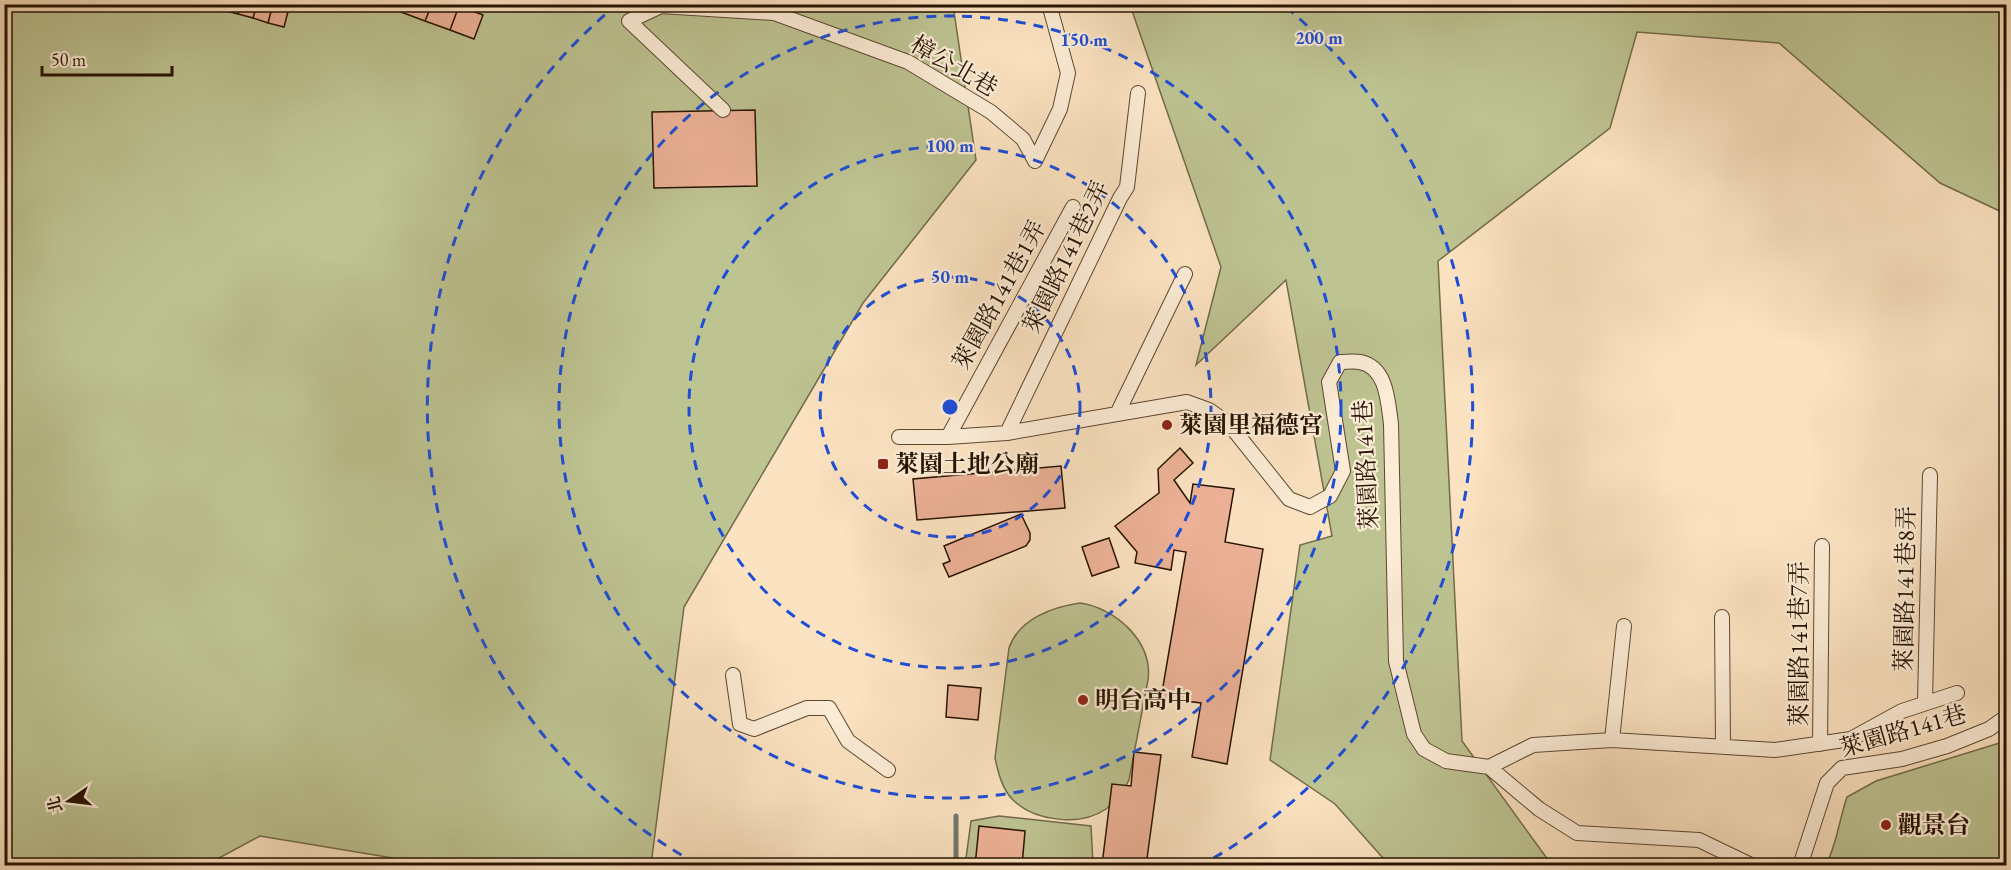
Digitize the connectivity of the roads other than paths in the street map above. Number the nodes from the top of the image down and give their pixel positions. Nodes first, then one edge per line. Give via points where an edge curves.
1 (1049, 4) edge
2 (771, 9) edge
3 (1138, 93) dead end
4 (723, 110) dead end
5 (1073, 207) dead end
6 (1185, 274) dead end
7 (1117, 414) junction
8 (1007, 433) junction
9 (898, 437) dead end
10 (948, 437) junction
11 (1930, 475) dead end
12 (1822, 546) dead end
13 (1722, 617) dead end
14 (1624, 626) dead end
15 (733, 675) dead end
16 (1956, 693) dead end
17 (1925, 703) junction
18 (2007, 717) edge
19 (1612, 740) junction
20 (1820, 744) junction
21 (1723, 746) junction
22 (1489, 767) junction
23 (888, 770) dead end
24 (1753, 866) edge
25 (1800, 866) edge

1 - 2 street, 樟公北巷 via 1068,73 1060,109 1035,161 1023,139 991,112 908,62
2 - 4 street, 樟公北巷 via 661,6 629,21
3 - 8 street, 萊園路141巷2弄 via 1127,188
5 - 10 street, 萊園路141巷1弄
6 - 7 street
7 - 8 street, 萊園路141巷
7 - 22 street, 萊園路141巷 via 1187,402 1209,410 1229,424 1289,499 1310,507 1330,496 1343,471 1329,382 1340,362 1362,362 1379,374 1387,393 1390,424 1396,661 1414,734 1424,749 1446,760
8 - 10 street, 萊園路141巷
9 - 10 street, 萊園路141巷
11 - 17 street, 萊園路141巷8弄
12 - 20 street, 萊園路141巷7弄
13 - 21 street
14 - 19 street
15 - 23 street via 740,724 754,729 807,708 829,708 848,741
16 - 17 street, 萊園路141巷
17 - 20 street, 萊園路141巷 via 1851,739
18 - 25 street, 萊園路141巷 via 1947,746 1902,759 1842,768 1827,783
19 - 21 street, 萊園路141巷
19 - 22 street, 萊園路141巷 via 1533,746
20 - 21 street, 萊園路141巷 via 1775,750
22 - 24 street via 1577,833 1699,840

